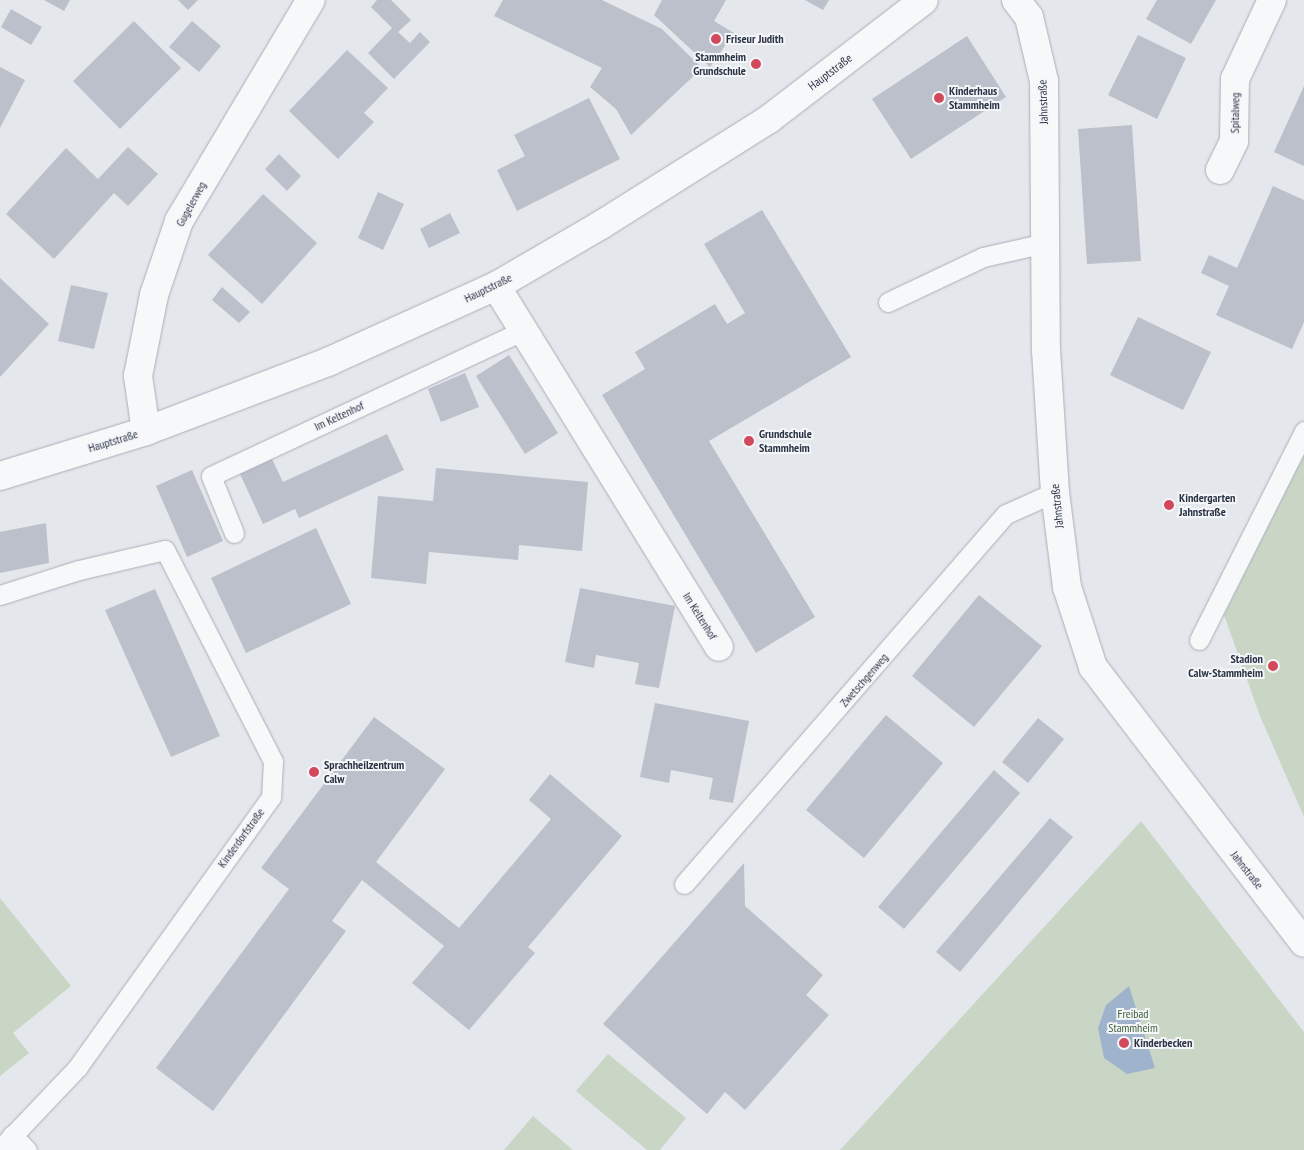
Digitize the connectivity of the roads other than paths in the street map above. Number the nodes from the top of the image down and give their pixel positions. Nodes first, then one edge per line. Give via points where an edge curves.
1 (311, 0) edge
2 (924, 0) edge
3 (1016, 0) edge
4 (1272, 0) edge
5 (1220, 170) dead end
6 (1045, 243) junction
7 (496, 286) junction
8 (888, 302) dead end
9 (522, 331) junction
10 (146, 431) junction
11 (1304, 431) edge
12 (0, 476) edge
13 (1055, 492) junction
14 (234, 533) dead end
15 (0, 595) edge
16 (1199, 640) dead end
17 (719, 647) dead end
18 (684, 884) dead end
19 (1304, 943) edge
20 (12, 1135) junction
21 (0, 1149) edge
22 (27, 1150) edge

1 - 10 street, Gugelerweg via 179,221 154,295 138,376
2 - 7 street, Hauptstraße via 769,119 601,225
3 - 6 street, Jahnstraße via 1029,17 1044,81
4 - 5 street, Spitalweg via 1235,79 1234,141
6 - 8 lane via 982,257
6 - 13 street, Jahnstraße via 1046,350
7 - 9 street, Im Keltenhof
7 - 10 street, Hauptstraße via 330,361
9 - 14 lane, Im Keltenhof via 212,476
9 - 17 street, Im Keltenhof
10 - 12 street, Hauptstraße
11 - 16 lane
13 - 18 lane, Zwetschgenweg via 1006,514
13 - 19 street, Jahnstraße via 1067,586 1093,667
15 - 20 lane, Kinderdorfstraße via 80,570 165,550 273,762 271,797 78,1066
20 - 21 lane, Kinderdorfstraße
20 - 22 lane

